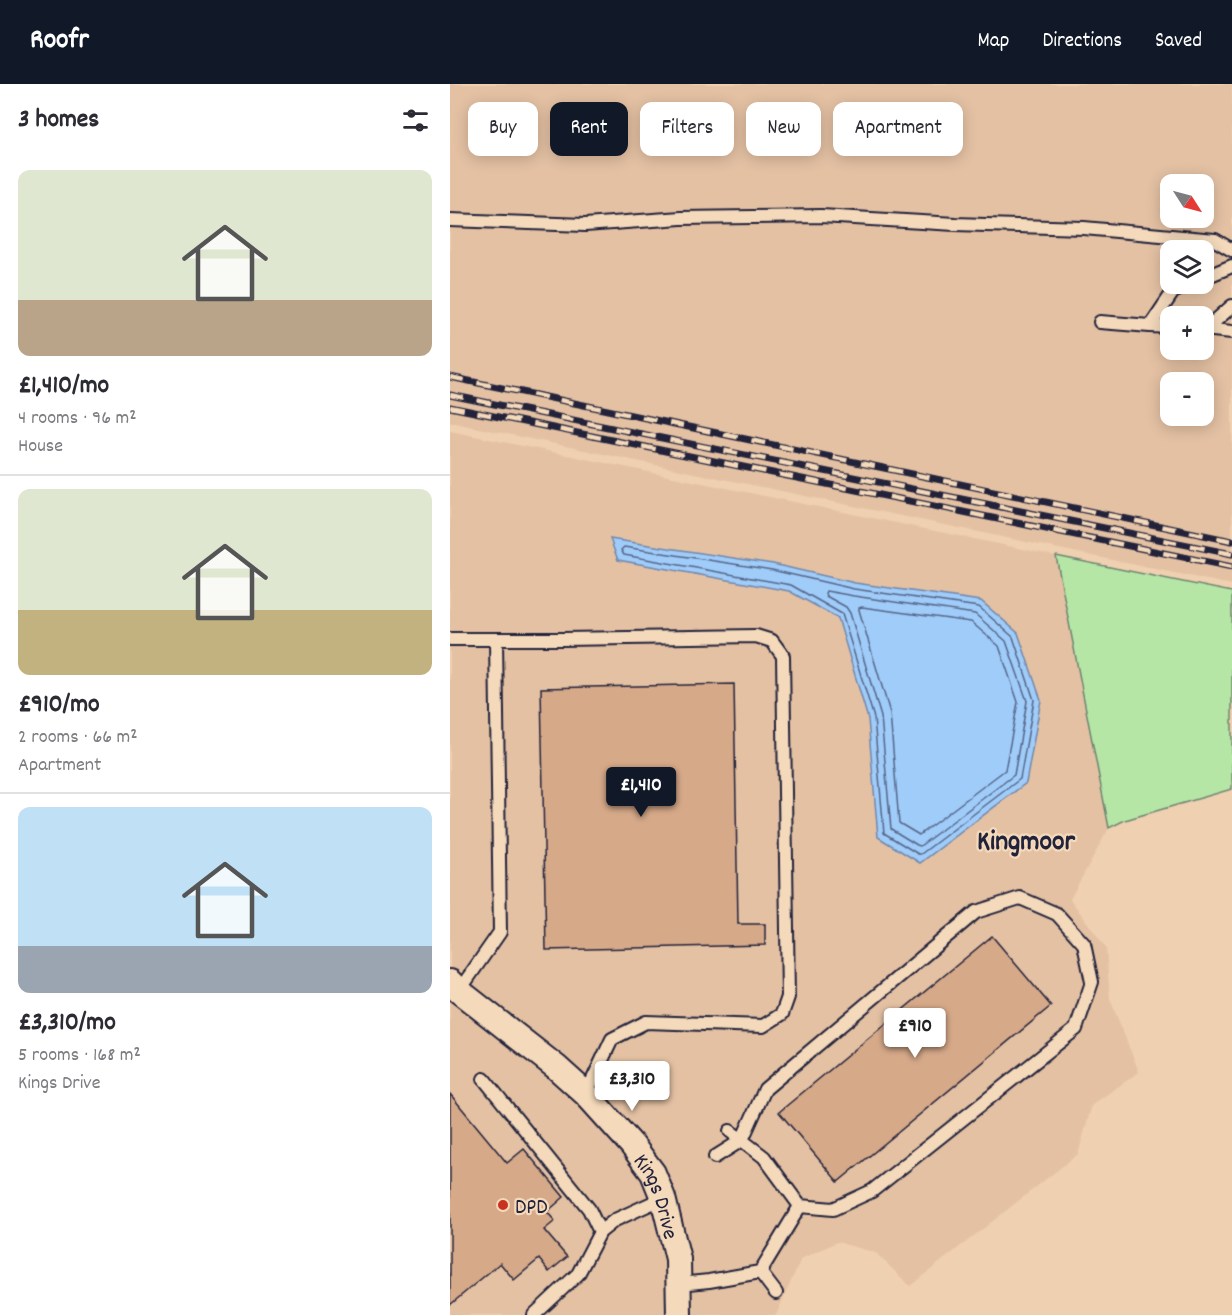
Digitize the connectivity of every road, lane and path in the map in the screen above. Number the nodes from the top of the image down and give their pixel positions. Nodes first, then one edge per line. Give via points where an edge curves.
1 (450, 220) edge
2 (1232, 250) edge
3 (1232, 266) edge
4 (1214, 273) edge
5 (1172, 294) edge
6 (1232, 306) edge
7 (1214, 321) edge
8 (1100, 322) dead end
9 (1150, 326) junction
10 (1160, 326) edge
11 (1214, 330) edge
12 (1232, 332) edge
13 (450, 639) edge
14 (495, 639) junction
15 (454, 986) edge
16 (484, 1079) dead end
17 (586, 1094) junction
18 (730, 1131) dead end
19 (742, 1140) junction
20 (715, 1157) dead end
21 (663, 1198) junction
22 (800, 1206) junction
23 (600, 1232) junction
24 (760, 1272) junction
25 (679, 1284) junction
26 (776, 1293) dead end
27 (534, 1315) edge
28 (679, 1315) edge

1 - 2 lane via 585,225 681,218 821,216 1084,228 1215,240
3 - 4 lane
5 - 9 lane
6 - 7 lane
8 - 9 lane
9 - 10 lane
11 - 12 lane
13 - 14 lane
14 - 15 lane via 500,932
14 - 17 lane via 756,636 772,641 783,656 788,997 782,1014 763,1026 646,1022 612,1039
15 - 17 street, Kings Drive
16 - 23 lane via 589,1209
17 - 21 street, Kings Drive via 633,1145 653,1173
18 - 19 lane
19 - 20 lane
19 - 22 lane via 764,1157
19 - 22 lane via 765,1089 976,912 1020,898 1057,914 1084,944 1092,982 1076,1029 872,1191 832,1209
21 - 23 lane via 615,1220
21 - 25 street, Kings Drive via 678,1259
22 - 24 lane
23 - 27 lane via 578,1274
24 - 25 lane
24 - 26 lane
25 - 28 street, Kings Drive

